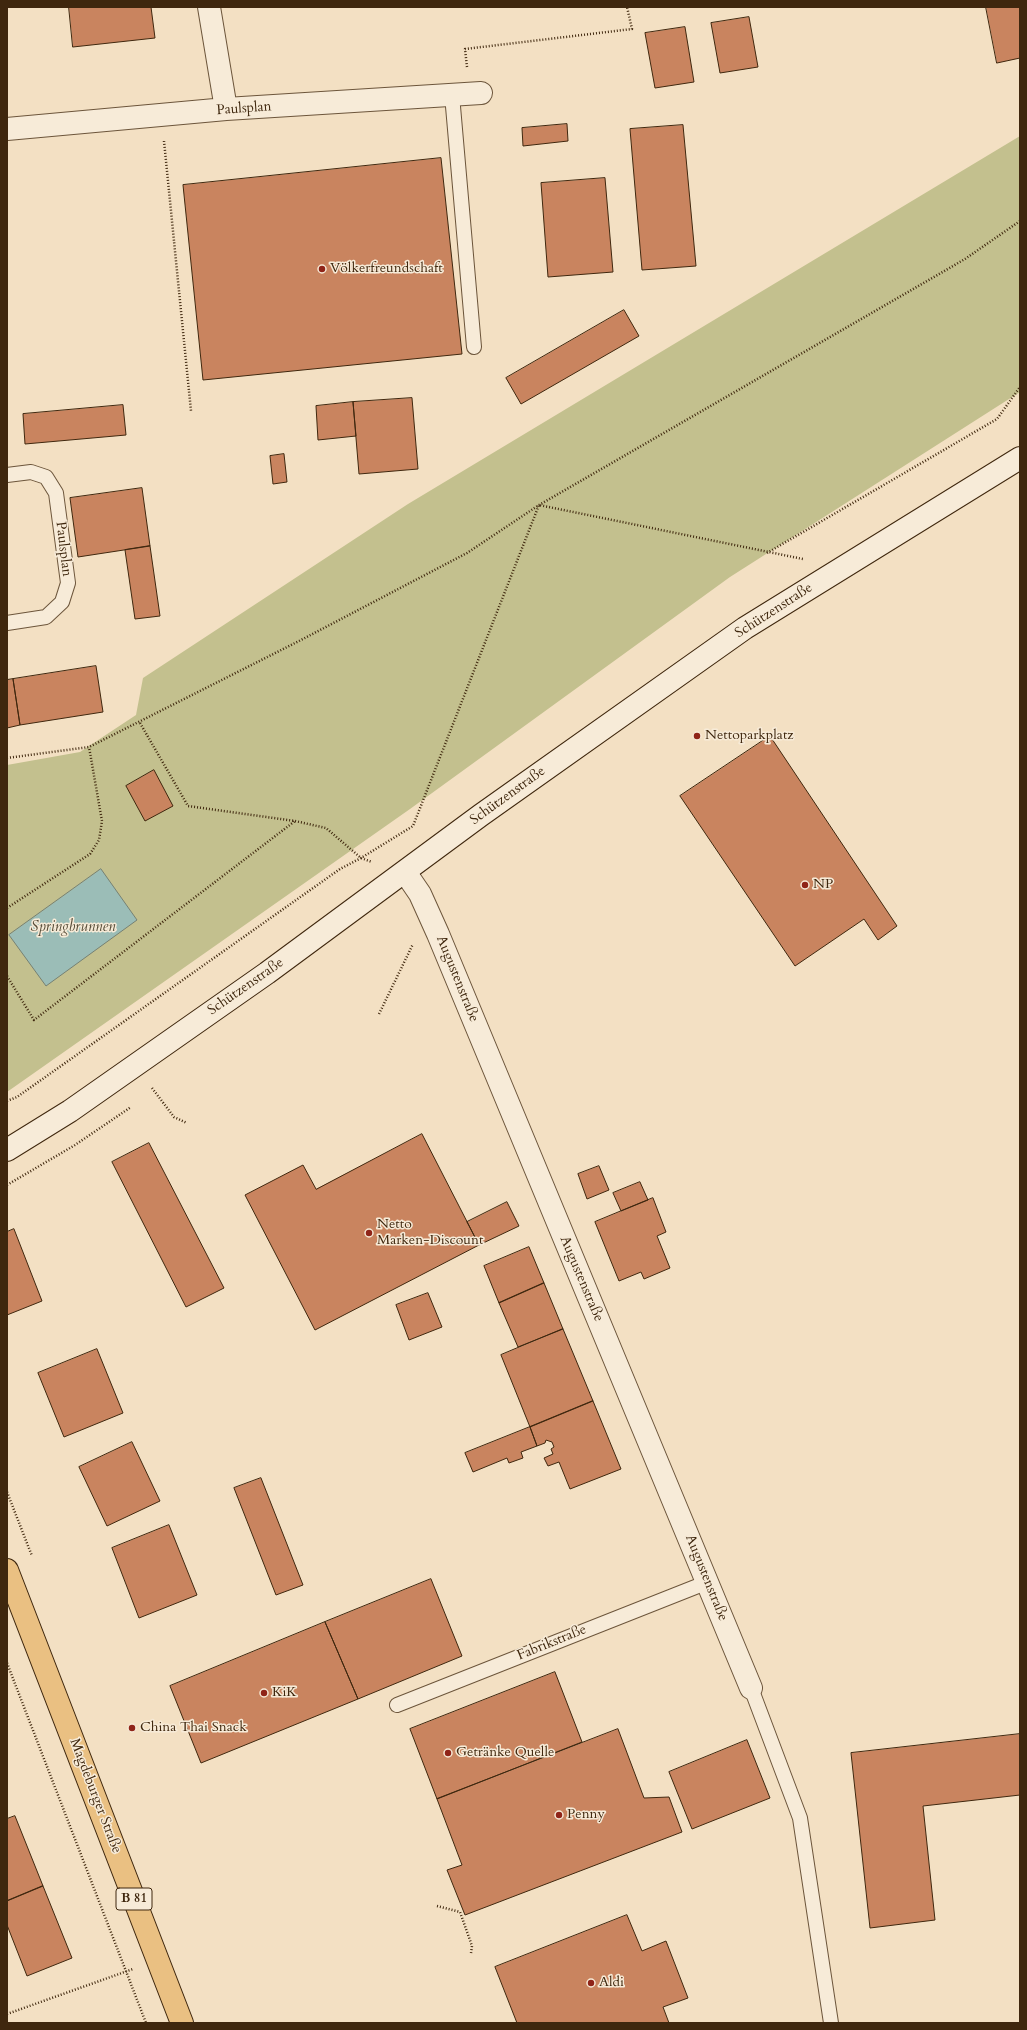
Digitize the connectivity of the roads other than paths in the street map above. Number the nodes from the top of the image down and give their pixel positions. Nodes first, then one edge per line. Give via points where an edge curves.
1 (209, 7) edge
2 (467, 94) joint
3 (226, 109) junction
4 (7, 129) edge
5 (474, 347) dead end
6 (1020, 458) edge
7 (7, 475) edge
8 (7, 623) edge
9 (405, 872) junction
10 (7, 1150) edge
11 (7, 1570) edge
12 (708, 1582) junction
13 (751, 1688) joint
14 (397, 1705) dead end
15 (182, 2023) edge
16 (831, 2023) edge

1 - 3 street
2 - 3 street, Paulsplan
2 - 5 lane
3 - 4 street, Paulsplan
6 - 9 street, Schützenstraße via 745,628
7 - 8 lane, Paulsplan via 32,472 46,477 56,493 68,583 62,602 46,617
9 - 10 street, Schützenstraße via 70,1111
9 - 12 street, Augustenstraße via 420,894 436,928
11 - 15 main road, Magdeburger Straße / B 81
12 - 13 street, Augustenstraße
12 - 14 lane, Fabrikstraße
13 - 16 lane via 800,1818

